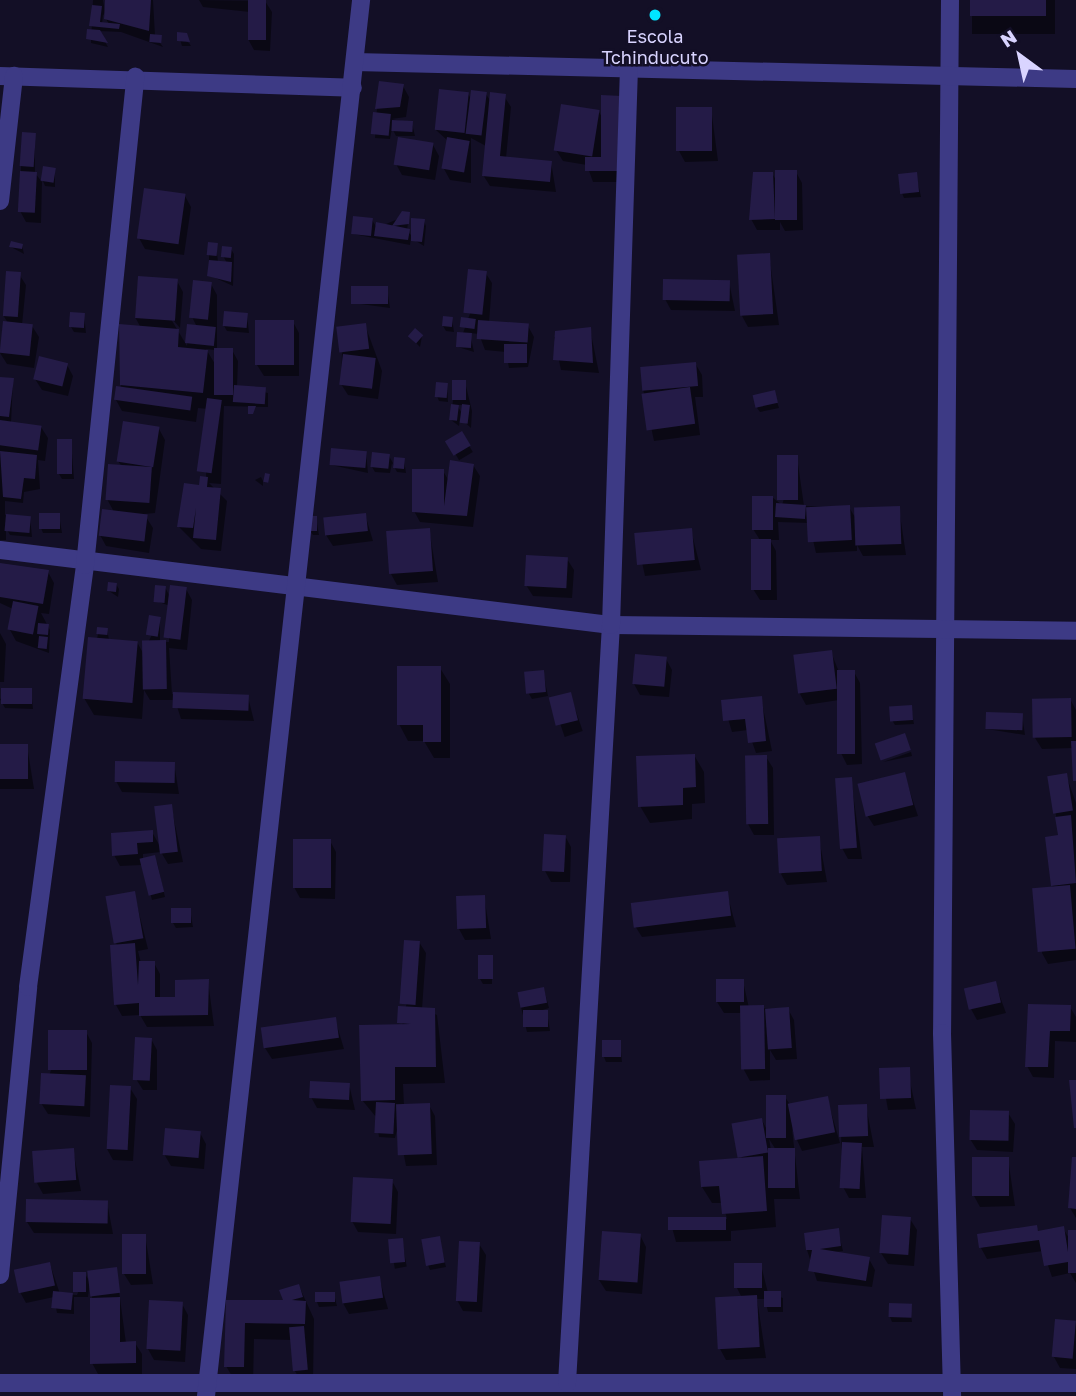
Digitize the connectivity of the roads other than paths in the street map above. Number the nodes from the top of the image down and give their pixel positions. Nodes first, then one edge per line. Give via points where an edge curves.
1 (360, 0) edge
2 (950, 0) edge
3 (355, 62) junction
4 (629, 67) junction
5 (951, 72) junction
6 (7, 76) edge
7 (135, 77) junction
8 (1076, 79) edge
9 (353, 88) junction
10 (0, 201) edge
11 (0, 550) edge
12 (85, 565) junction
13 (291, 590) junction
14 (611, 625) junction
15 (946, 627) junction
16 (1076, 631) edge
17 (0, 1275) edge
18 (0, 1383) edge
19 (567, 1383) junction
20 (1076, 1383) edge
21 (206, 1391) edge
22 (952, 1391) edge

1 - 3 street
2 - 5 street
3 - 4 street
3 - 9 street
4 - 5 street
4 - 14 street
5 - 8 street
5 - 15 street
6 - 7 street
6 - 10 street
7 - 9 street
7 - 12 street
9 - 13 street
11 - 12 street
12 - 13 street
12 - 17 street via 28,987
13 - 14 street
13 - 21 street via 274,811
14 - 15 street
14 - 19 street
15 - 16 street
15 - 22 street via 942,1033
18 - 21 street
19 - 21 street
19 - 22 street
20 - 22 street

